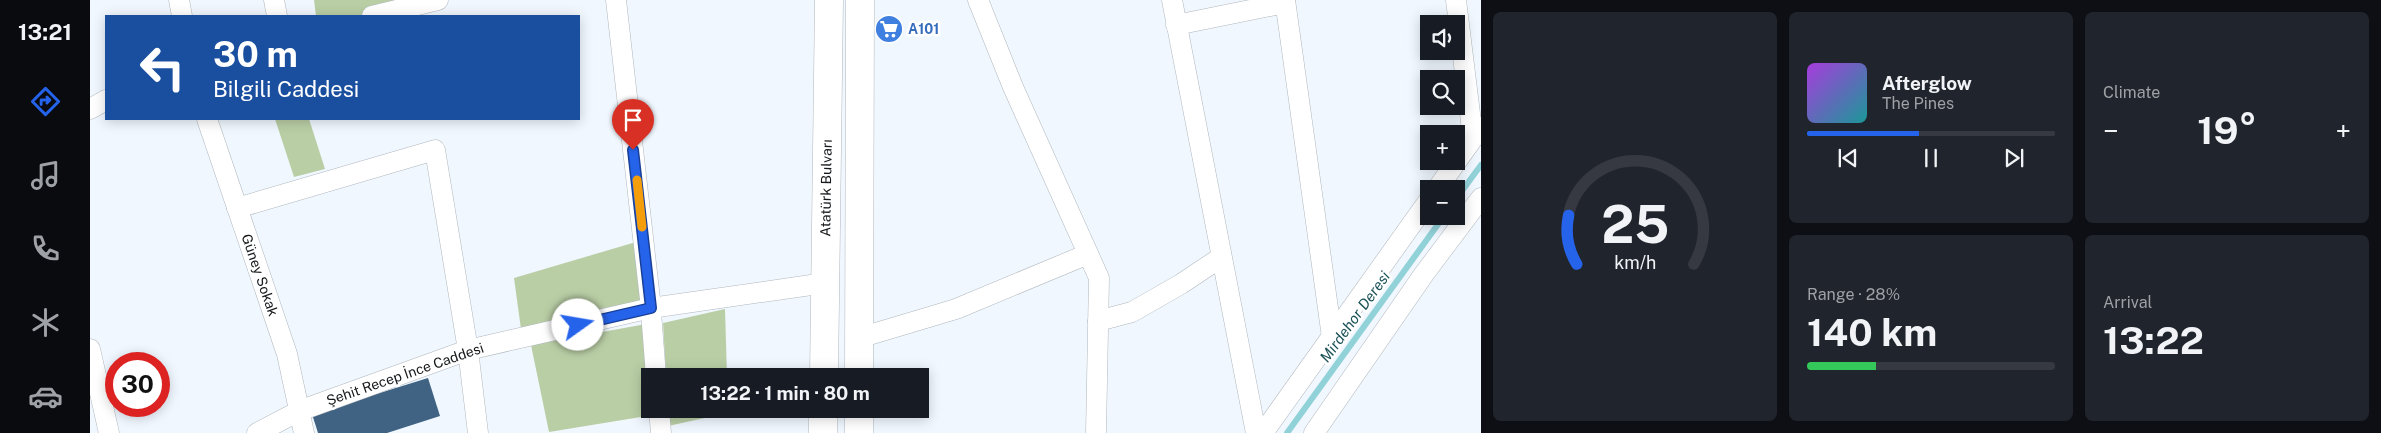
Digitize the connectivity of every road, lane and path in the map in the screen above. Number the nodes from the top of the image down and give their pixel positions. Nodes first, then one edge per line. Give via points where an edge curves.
1 (180, 0) edge
2 (274, 0) edge
3 (438, 0) edge
4 (616, 0) edge
5 (829, 0) edge
6 (860, 0) edge
7 (978, 0) edge
8 (1172, 0) edge
9 (1456, 0) edge
10 (1285, 2) edge
11 (416, 3) edge
12 (182, 15) edge
13 (277, 15) edge
14 (375, 15) edge
15 (1176, 25) junction
16 (105, 100) edge
17 (90, 108) edge
18 (207, 120) edge
19 (1477, 133) edge
20 (1443, 180) edge
21 (1481, 198) edge
22 (237, 208) junction
23 (1420, 213) edge
24 (1088, 254) junction
25 (1220, 258) junction
26 (825, 283) junction
27 (651, 308) junction
28 (1098, 321) junction
29 (1332, 337) junction
30 (859, 338) junction
31 (90, 349) edge
32 (468, 350) junction
33 (655, 368) edge
34 (824, 368) edge
35 (859, 368) edge
36 (300, 411) junction
37 (659, 418) edge
38 (823, 418) edge
39 (859, 418) edge
40 (109, 433) edge
41 (257, 433) edge
42 (304, 433) edge
43 (478, 433) edge
44 (660, 433) edge
45 (823, 433) edge
46 (859, 433) edge
47 (1096, 433) edge
48 (1256, 433) edge
49 (1263, 433) edge
50 (1314, 433) edge

1 - 12 street
2 - 13 street
3 - 11 street
4 - 27 street
5 - 26 main road, Atatürk Bulvarı
6 - 30 main road
7 - 24 street
8 - 15 street
9 - 19 street
10 - 15 street
10 - 29 street
11 - 14 street
15 - 25 street
16 - 17 street
18 - 22 street, Güney Sokak
19 - 20 street
21 - 50 street
22 - 32 street via 435,150
22 - 36 street, Güney Sokak via 287,354
23 - 29 street
24 - 28 street via 1099,278
24 - 30 street via 956,309
25 - 28 street via 1132,312
25 - 48 street
26 - 27 street, Şehit Recep İnce Caddesi
26 - 34 main road, Atatürk Bulvarı
27 - 32 street, Şehit Recep İnce Caddesi
27 - 33 street
28 - 47 street
29 - 49 street
30 - 35 main road
31 - 40 street
32 - 36 street, Şehit Recep İnce Caddesi
32 - 43 street
36 - 41 street, Şehit Recep İnce Caddesi
36 - 42 street, Güney Sokak
37 - 44 street
38 - 45 main road
39 - 46 main road

